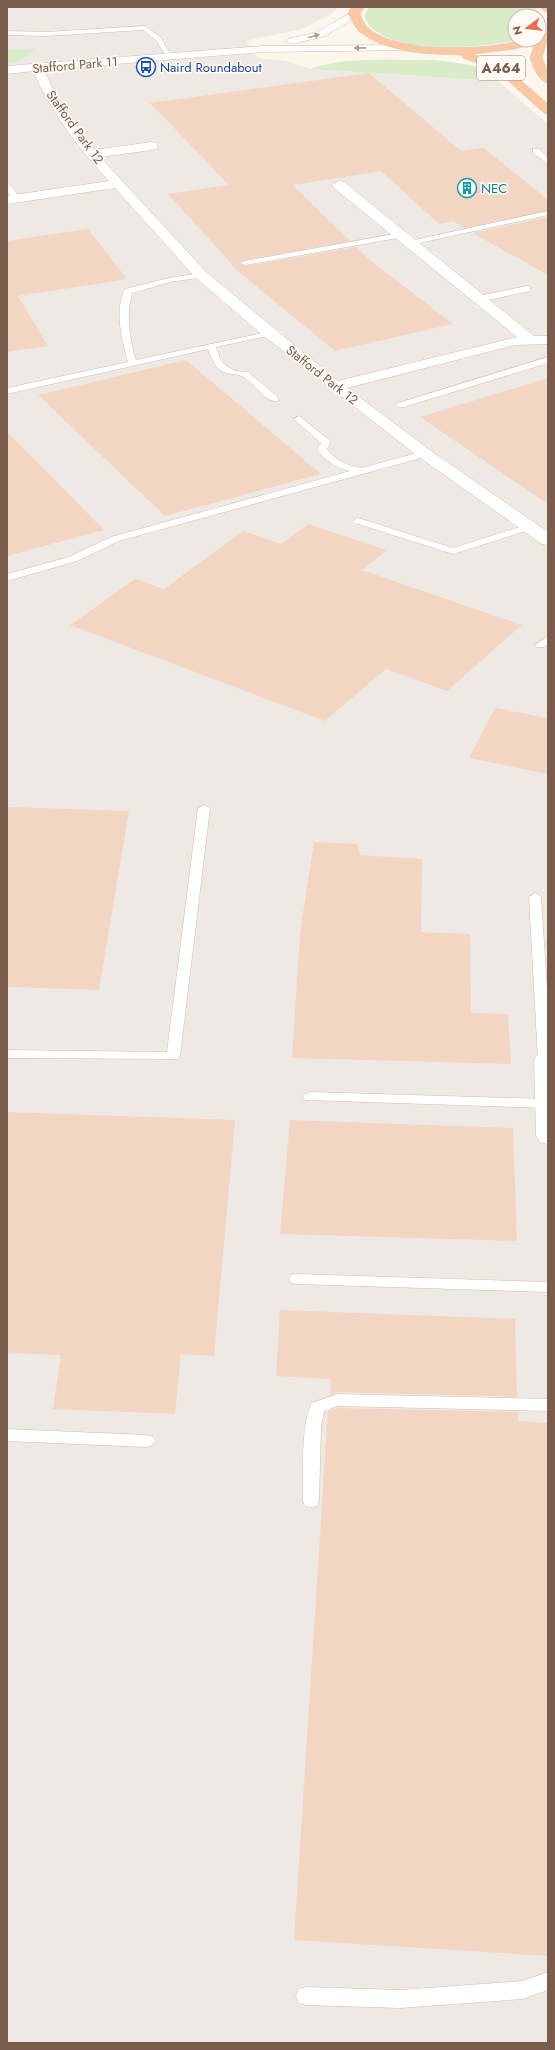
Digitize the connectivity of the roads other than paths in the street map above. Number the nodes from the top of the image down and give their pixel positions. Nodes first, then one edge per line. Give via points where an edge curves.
1 (356, 10) edge
2 (7, 33) edge
3 (507, 47) edge
4 (414, 48) junction
5 (539, 48) edge
6 (262, 49) junction
7 (441, 51) junction
8 (169, 57) junction
9 (37, 68) junction
10 (7, 70) edge
11 (548, 79) edge
12 (548, 110) edge
13 (152, 146) dead end
14 (536, 151) dead end
15 (91, 154) junction
16 (548, 162) edge
17 (118, 184) junction
18 (339, 185) dead end
19 (7, 186) edge
20 (12, 199) edge
21 (548, 214) edge
22 (405, 239) junction
23 (245, 262) dead end
24 (201, 275) junction
25 (527, 289) dead end
26 (479, 299) junction
27 (269, 334) junction
28 (530, 340) junction
29 (548, 340) edge
30 (212, 347) junction
31 (548, 360) edge
32 (133, 363) junction
33 (335, 386) junction
34 (7, 391) edge
35 (275, 399) dead end
36 (400, 405) dead end
37 (299, 419) dead end
38 (425, 454) junction
39 (362, 471) junction
40 (358, 521) dead end
41 (529, 527) junction
42 (548, 540) edge
43 (7, 577) edge
44 (204, 808) dead end
45 (535, 897) dead end
46 (7, 1054) edge
47 (546, 1060) edge
48 (310, 1097) dead end
49 (546, 1104) junction
50 (548, 1136) edge
51 (296, 1279) dead end
52 (548, 1287) edge
53 (548, 1405) edge
54 (7, 1436) edge
55 (147, 1441) dead end
56 (310, 1501) dead end
57 (548, 1981) edge
58 (306, 1996) dead end

1 - 4 highway, A464 via 357,25 369,34
6 -> 1 street, Stafford Park 11 via 321,34
2 - 8 lane via 46,34 145,28 159,39
3 - 7 highway, A464 via 490,50
4 -> 6 street, Stafford Park 11
4 - 7 highway, A464
5 - 11 highway, A464 via 536,58
6 - 8 street, Stafford Park 11
7 - 12 highway, A464 via 473,57 499,67
8 - 9 street, Stafford Park 11
9 - 10 street, Stafford Park 11
9 - 15 street, Stafford Park 12 via 48,92
13 - 15 street
14 - 16 lane
15 - 17 street, Stafford Park 12
17 - 20 street, Stafford Park 12
17 - 24 street, Stafford Park 12
18 - 22 street
19 - 20 lane
21 - 22 lane
22 - 23 lane
22 - 26 street
24 - 27 street, Stafford Park 12
24 - 32 lane via 128,291 124,306 126,343
25 - 26 lane
26 - 28 street
27 - 30 lane
27 - 33 street, Stafford Park 12
28 - 29 street
28 - 33 street via 515,341
30 - 32 lane
30 - 35 lane via 216,359 222,366 233,373 245,374
31 - 36 lane
32 - 34 lane
33 - 38 street, Stafford Park 12
37 - 39 lane via 326,442 322,449 332,461
38 - 39 lane
38 - 41 street, Stafford Park 12
39 - 43 lane via 114,540 73,559
40 - 41 lane via 453,552
41 - 42 street, Stafford Park 12
44 - 46 lane via 173,1056
45 - 47 lane
47 - 49 street
48 - 49 lane
49 - 50 street
51 - 52 lane
53 - 56 lane via 337,1400 317,1407 313,1426
54 - 55 lane
57 - 58 lane via 523,1990 400,1999

